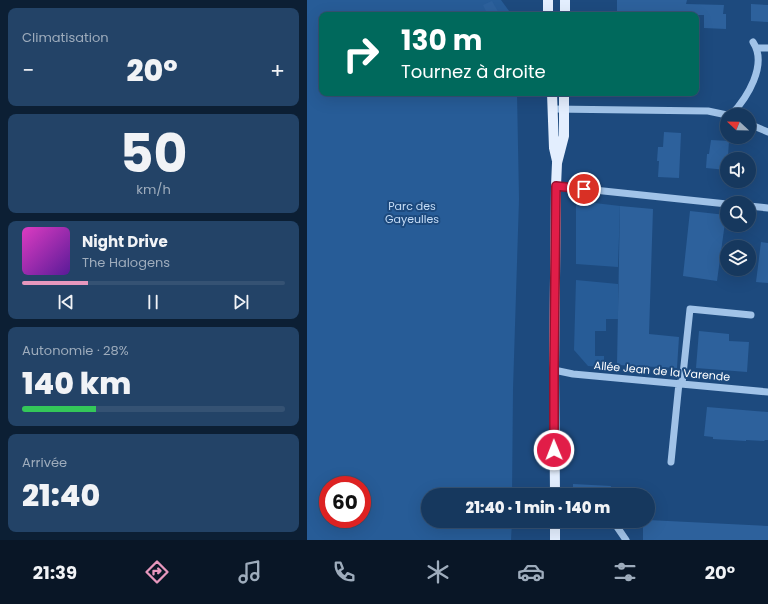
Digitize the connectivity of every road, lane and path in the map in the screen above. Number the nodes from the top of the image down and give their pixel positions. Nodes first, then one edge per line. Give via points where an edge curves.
1 (548, 0) edge
2 (565, 0) edge
3 (548, 12) edge
4 (565, 12) edge
5 (768, 48) edge
6 (552, 96) edge
7 (565, 96) edge
8 (737, 108) edge
9 (553, 109) junction
10 (564, 109) junction
11 (720, 114) edge
12 (756, 127) edge
13 (768, 132) edge
14 (557, 163) junction
15 (556, 186) junction
16 (720, 203) edge
17 (756, 207) edge
18 (768, 208) edge
19 (751, 315) dead end
20 (554, 370) junction
21 (681, 383) junction
22 (768, 392) edge
23 (671, 462) dead end
24 (555, 488) edge
25 (555, 528) edge
26 (618, 528) edge
27 (555, 540) edge
28 (626, 540) edge

1 - 3 main road
2 - 4 main road
5 - 8 street via 756,45 756,78
6 - 9 main road
7 - 10 main road
9 - 10 street
9 - 14 main road
10 - 11 street via 708,111
10 - 14 main road via 564,136
12 - 13 street
14 - 15 main road
15 - 16 street
15 - 20 main road
17 - 18 street
19 - 21 street via 690,309
20 - 21 street, Allée Jean de la Varende via 568,374
20 - 24 main road
21 - 22 street, Allée Jean de la Varende
21 - 23 street
25 - 27 main road
26 - 28 street

